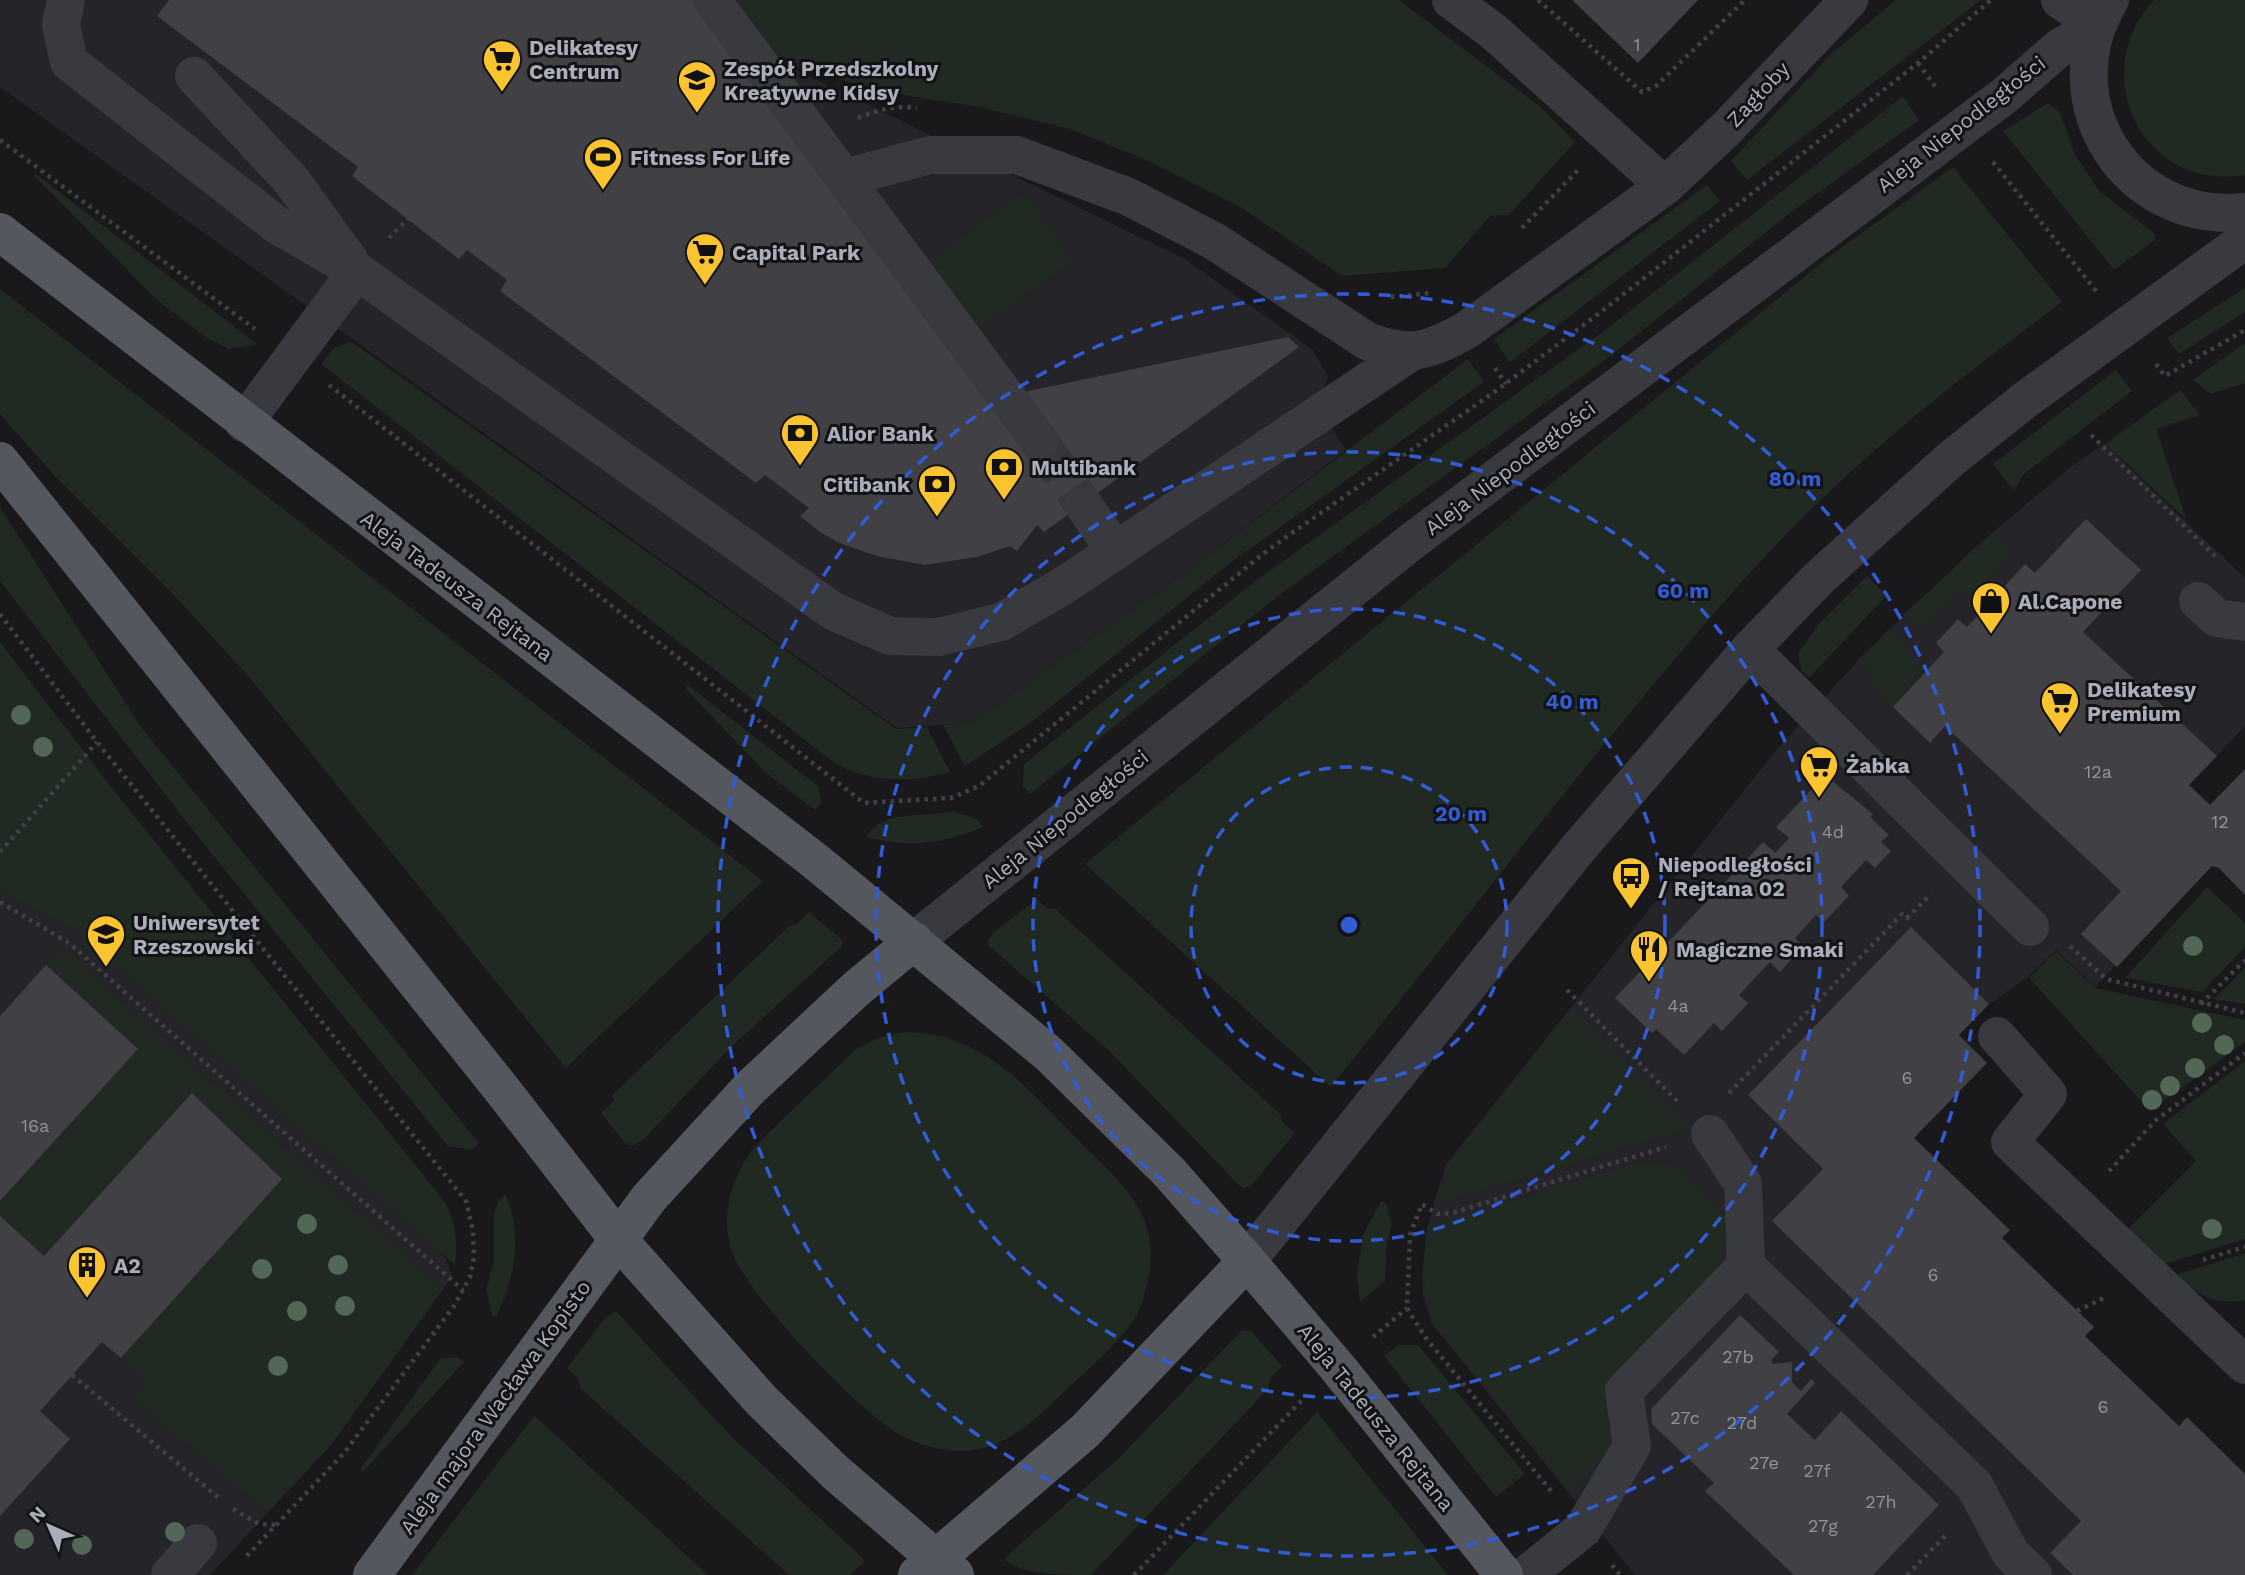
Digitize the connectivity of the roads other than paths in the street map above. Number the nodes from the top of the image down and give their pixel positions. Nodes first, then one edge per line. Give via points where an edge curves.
1 (66, 0) edge
2 (712, 0) edge
3 (1451, 0) edge
4 (1849, 0) edge
5 (2060, 0) edge
6 (2100, 8) edge
7 (194, 76) dead end
8 (844, 178) junction
9 (1665, 186) junction
10 (2245, 212) edge
11 (0, 232) edge
12 (2245, 240) edge
13 (357, 271) junction
14 (1412, 352) junction
15 (244, 423) junction
16 (1040, 442) tunnel mouth
17 (0, 461) edge
18 (1083, 504) tunnel mouth
19 (1115, 551) junction
20 (2198, 601) dead end
21 (2245, 622) edge
22 (1750, 649) junction
23 (2030, 927) road end
24 (914, 941) junction
25 (1997, 1036) dead end
26 (1705, 1129) road end
27 (617, 1238) junction
28 (1247, 1261) junction
29 (1746, 1266) junction
30 (2245, 1366) edge
31 (198, 1543) dead end
32 (936, 1570) edge
33 (170, 1575) edge
34 (372, 1575) edge
35 (1504, 1575) edge
36 (1526, 1575) edge
37 (2033, 1575) edge

1 - 13 street via 61,25 69,62 277,225
2 - 8 street
3 - 9 street via 1494,32
4 - 9 street, Zagłoby
5 - 6 street
6 - 10 street via 2088,67 2090,97 2098,128 2119,162 2148,188 2186,208
6 - 24 street, Aleja Niepodległości via 1964,126 1411,542
7 - 13 street via 291,180
8 - 14 street via 930,155 1017,155 1129,197 1214,241 1367,341
8 - 16 street
9 - 14 street, Zagłoby via 1468,329 1435,348
11 - 15 main road, Aleja Tadeusza Rejtana
12 - 22 street via 1951,459 1819,577
13 - 15 street
13 - 19 street via 833,611 890,636 938,637 1001,622
14 - 19 street
15 - 24 main road, Aleja Tadeusza Rejtana
17 - 27 main road
18 - 19 street
20 - 21 street via 2217,618
22 - 23 street
22 - 28 street via 1576,851
24 - 27 main road, Aleja majora Wacława Kopisto via 749,1089
24 - 28 main road, Aleja Tadeusza Rejtana via 1101,1101
25 - 30 street via 2048,1094 2010,1142
26 - 29 street via 1743,1184
27 - 32 main road via 761,1400
27 - 34 main road, Aleja majora Wacława Kopisto
28 - 32 main road via 1085,1430
28 - 35 main road, Aleja Tadeusza Rejtana
29 - 36 street via 1624,1391 1632,1446 1583,1528
29 - 37 street via 1974,1485 2011,1553
31 - 33 street

